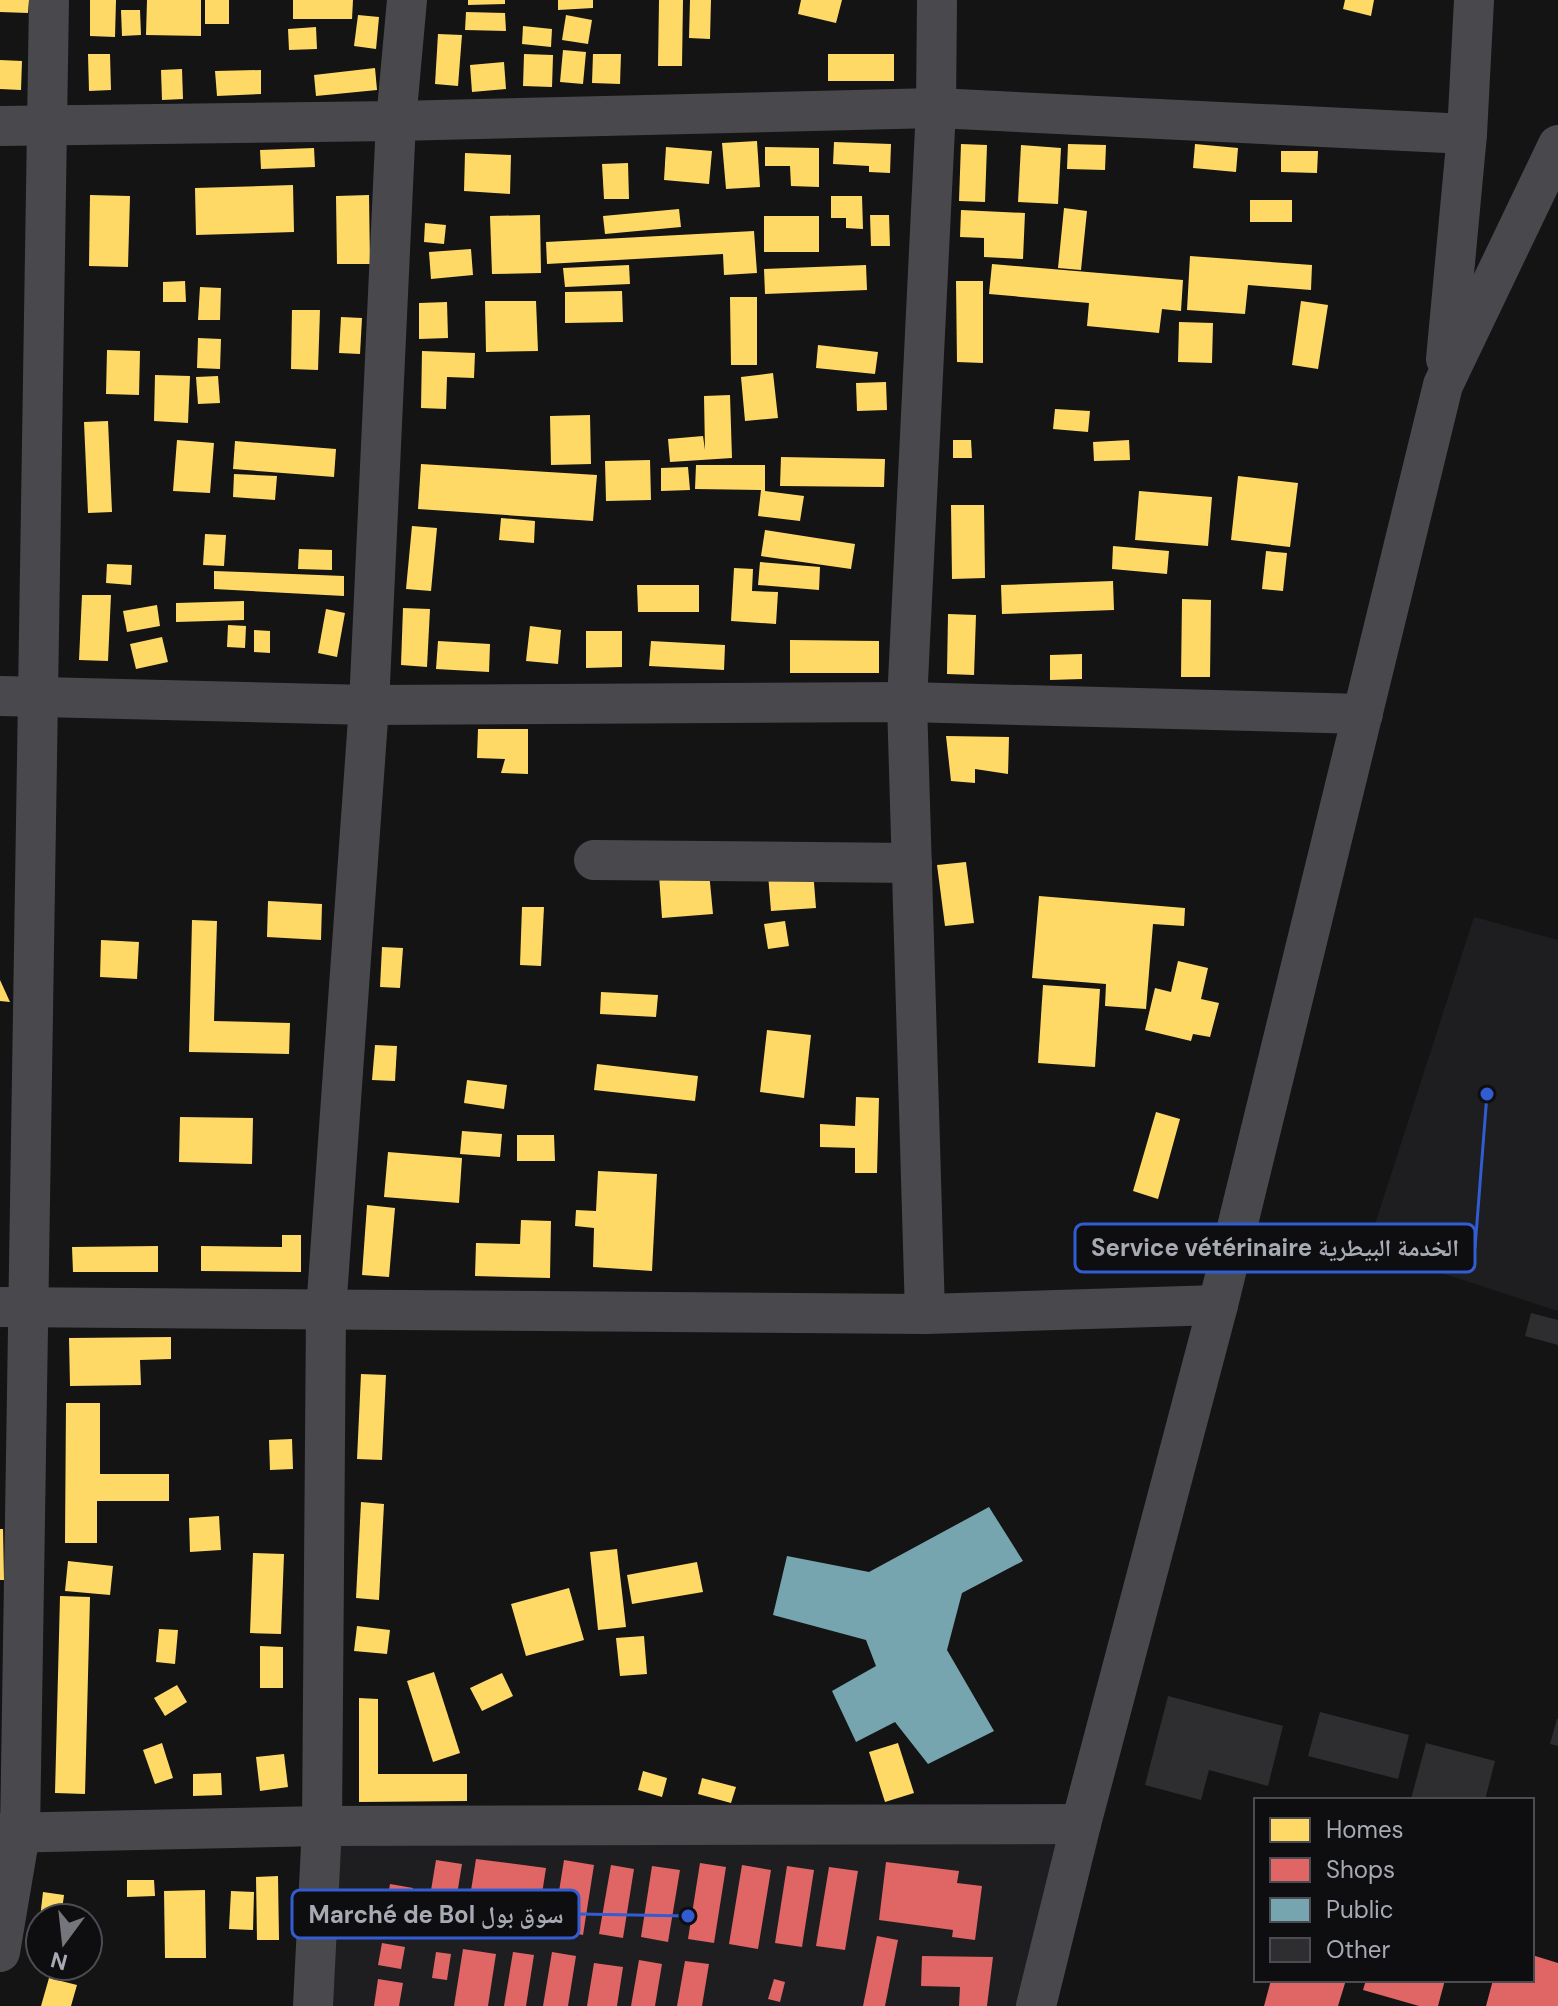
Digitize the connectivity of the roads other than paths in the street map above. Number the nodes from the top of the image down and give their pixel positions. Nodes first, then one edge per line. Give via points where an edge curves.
1 (49, 0) edge
2 (407, 0) edge
3 (937, 0) edge
4 (1474, 0) edge
5 (936, 108) junction
6 (396, 121) junction
7 (0, 126) edge
8 (47, 126) junction
9 (1467, 134) junction
10 (1558, 145) edge
11 (1443, 385) junction
12 (19, 697) edge
13 (907, 702) junction
14 (369, 705) junction
15 (1363, 714) junction
16 (594, 860) dead end
17 (912, 863) junction
18 (1218, 1305) junction
19 (14, 1307) edge
20 (326, 1311) junction
21 (925, 1314) junction
22 (1081, 1824) junction
23 (322, 1826) junction
24 (10, 1834) edge
25 (0, 1952) edge
26 (313, 2006) edge
27 (1036, 2006) edge

1 - 8 street
2 - 6 street
3 - 5 street
4 - 9 street
5 - 6 street
5 - 9 street
5 - 13 street
6 - 8 street
6 - 14 street
7 - 8 street
8 - 12 street
9 - 11 street
10 - 11 street
11 - 15 street
12 - 14 street
12 - 19 street
13 - 14 street
13 - 15 street
13 - 17 street
14 - 20 street
15 - 18 street
16 - 17 street
17 - 21 street
18 - 21 street
18 - 22 street
19 - 20 street
19 - 24 street
20 - 21 street
20 - 23 street
22 - 23 street
22 - 27 street
23 - 24 street
23 - 26 street
24 - 25 street

